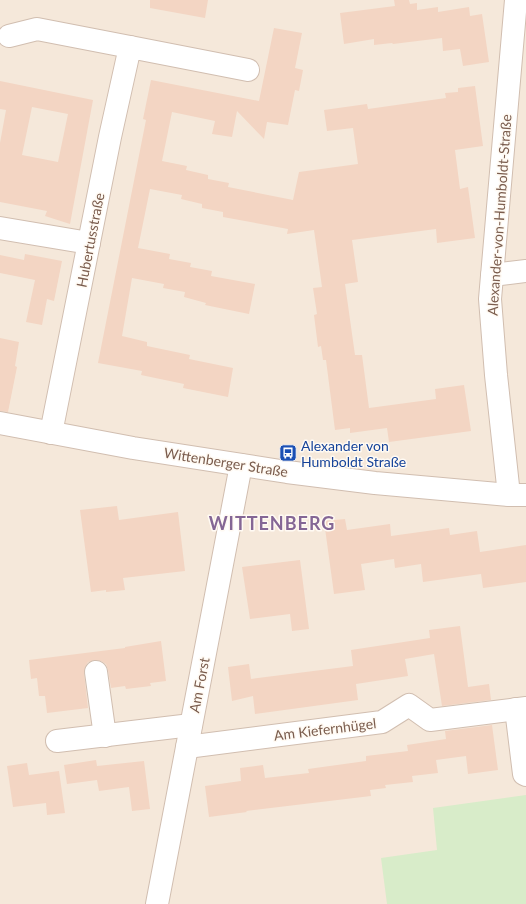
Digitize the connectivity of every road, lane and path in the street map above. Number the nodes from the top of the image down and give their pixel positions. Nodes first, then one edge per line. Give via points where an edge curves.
1 (516, 0) edge
2 (9, 36) dead end
3 (130, 47) junction
4 (519, 52) edge
5 (248, 70) dead end
6 (0, 228) edge
7 (89, 244) junction
8 (526, 271) edge
9 (492, 275) junction
10 (0, 422) edge
11 (51, 432) junction
12 (241, 465) junction
13 (518, 495) edge
14 (96, 672) dead end
15 (521, 708) edge
16 (191, 725) junction
17 (104, 736) junction
18 (57, 741) dead end
19 (187, 747) junction
20 (526, 775) edge
21 (157, 904) edge

1 - 4 street, Alexander-von-Humboldt-Straße
2 - 3 street via 36,29
3 - 5 street
3 - 7 street, Hubertusstraße
4 - 9 street, Alexander-von-Humboldt-Straße
6 - 7 street
7 - 11 street, Hubertusstraße
8 - 9 street
9 - 13 street, Alexander-von-Humboldt-Straße via 491,322
10 - 11 street, Wittenberger Straße
11 - 12 street, Wittenberger Straße
12 - 13 street, Wittenberger Straße via 375,483
12 - 16 street, Am Forst
14 - 17 street
15 - 19 street, Am Kiefernhügel via 430,720 409,705 382,722
15 - 20 street
16 - 17 street
16 - 19 street, Am Forst
17 - 18 street
19 - 21 street, Am Forst

